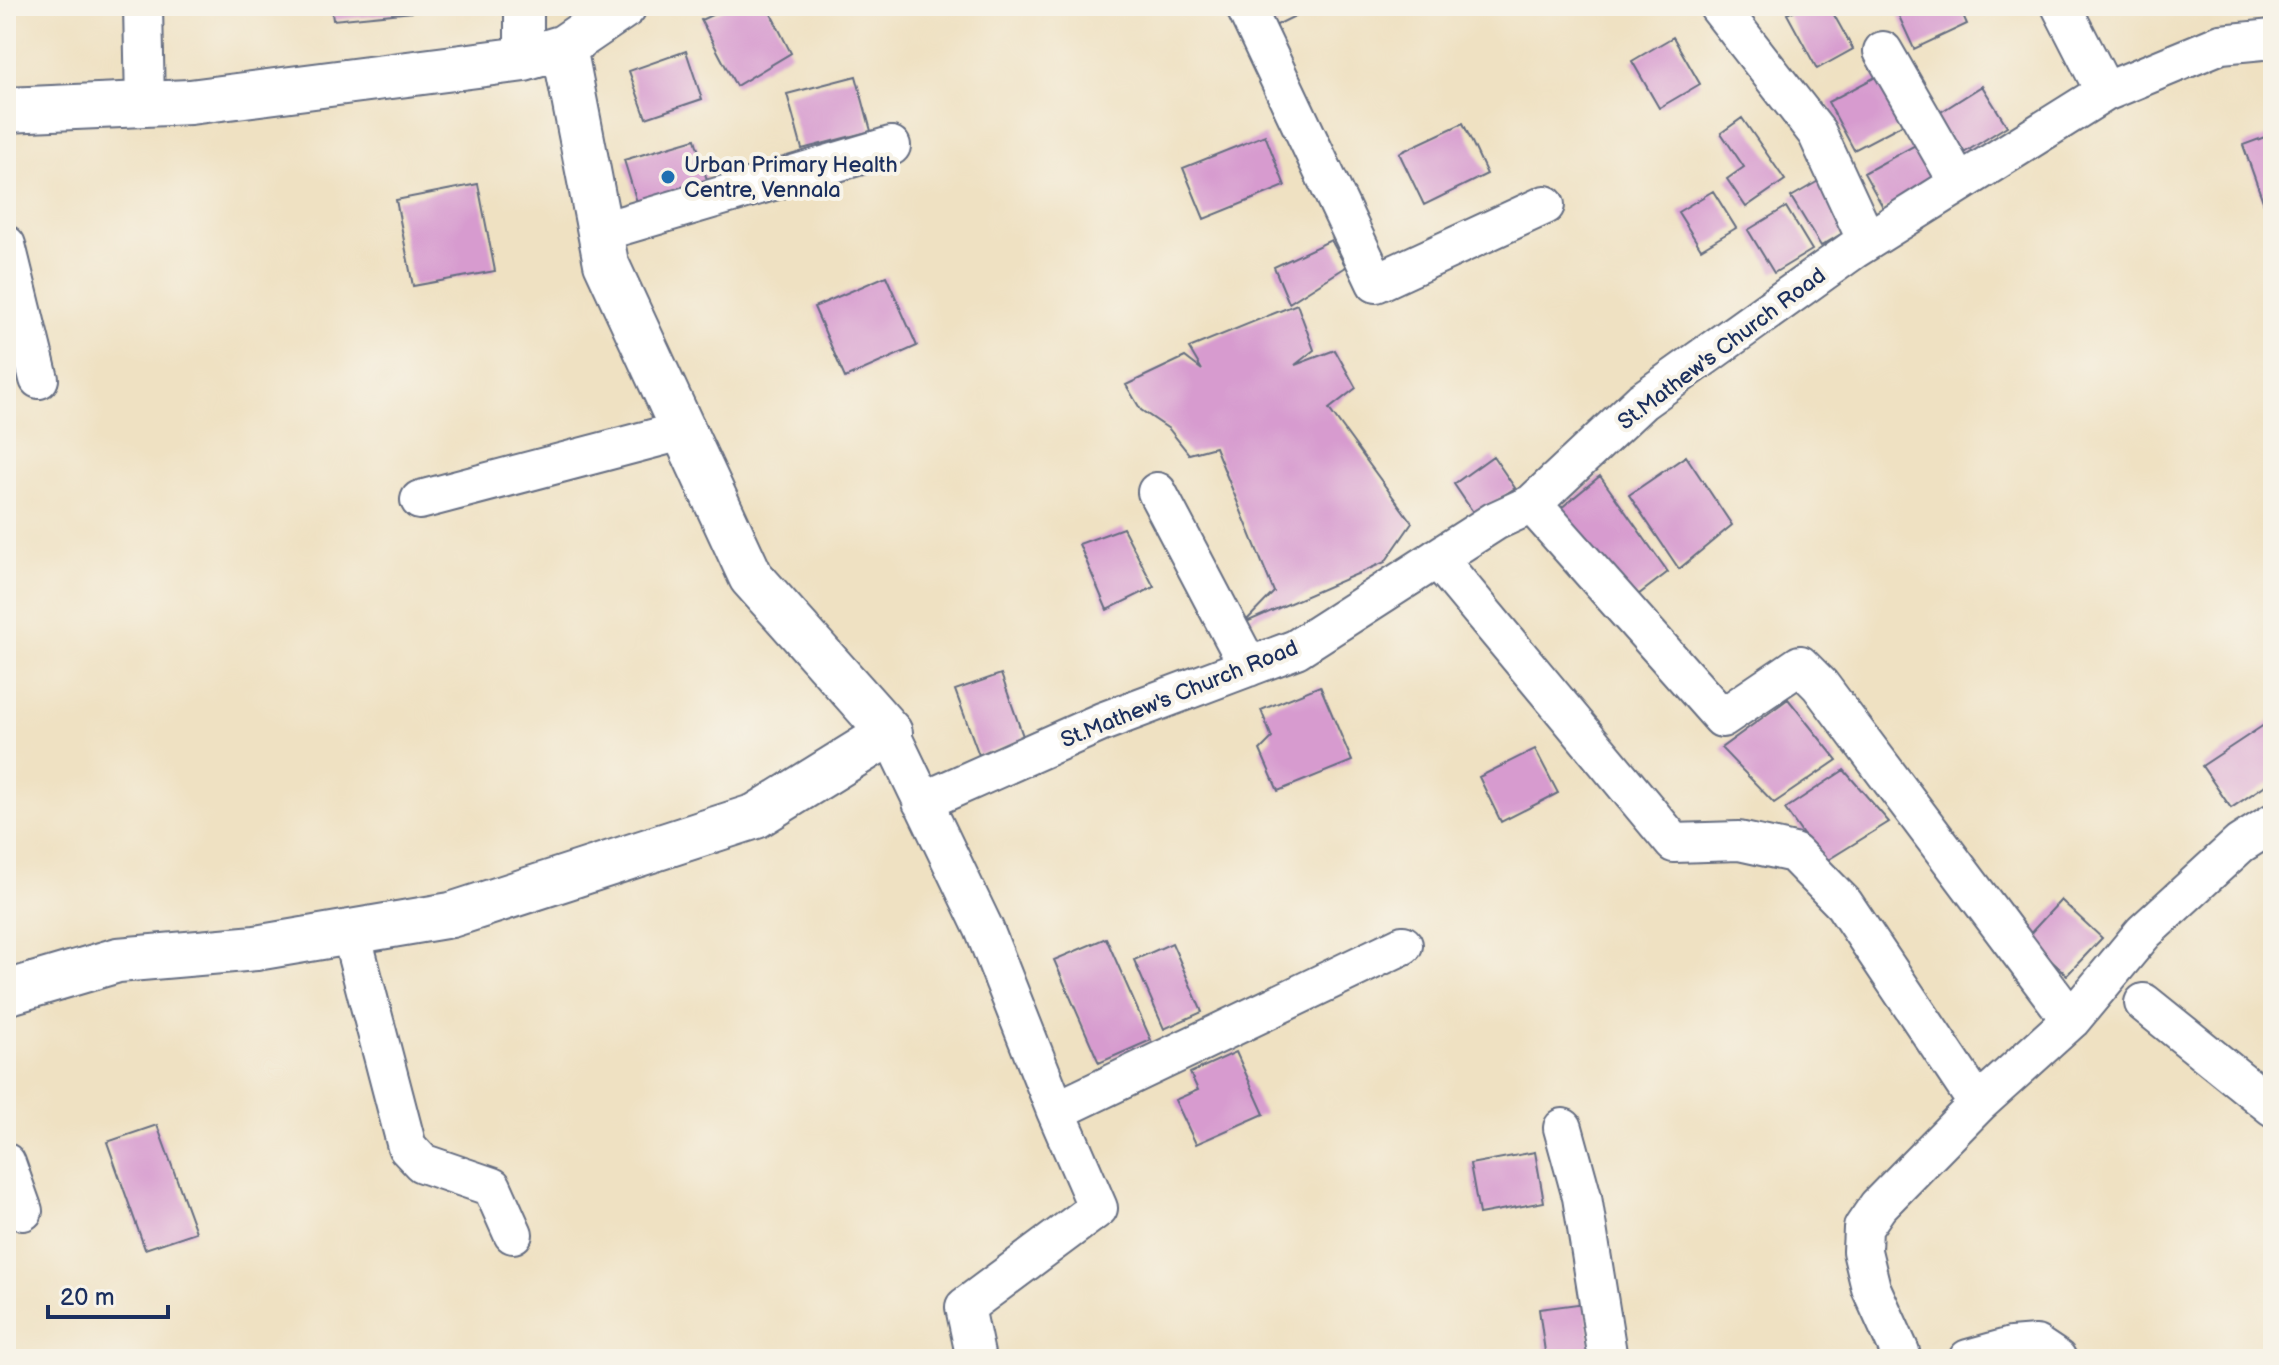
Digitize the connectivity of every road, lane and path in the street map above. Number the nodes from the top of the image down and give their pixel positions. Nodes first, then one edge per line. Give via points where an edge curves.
1 (143, 6) edge
2 (524, 6) edge
3 (624, 6) edge
4 (1245, 6) edge
5 (1718, 6) edge
6 (2061, 6) edge
7 (2273, 39) edge
8 (1883, 51) dead end
9 (544, 53) junction
10 (2105, 92) junction
11 (145, 104) junction
12 (6, 110) edge
13 (891, 146) dead end
14 (1959, 183) junction
15 (1545, 205) dead end
16 (600, 232) junction
17 (1867, 241) junction
18 (6, 245) edge
19 (39, 379) dead end
20 (682, 431) junction
21 (1157, 492) dead end
22 (420, 500) dead end
23 (1532, 504) junction
24 (1437, 558) junction
25 (1249, 667) junction
26 (890, 733) junction
27 (922, 802) junction
28 (2273, 823) edge
29 (351, 933) junction
30 (1403, 945) dead end
31 (6, 993) edge
32 (2144, 1003) dead end
33 (2071, 1020) junction
34 (1978, 1104) junction
35 (2273, 1107) edge
36 (1056, 1111) junction
37 (1563, 1128) dead end
38 (6, 1163) edge
39 (23, 1211) dead end
40 (513, 1234) dead end
41 (976, 1359) edge
42 (1608, 1359) edge
43 (1901, 1359) edge
44 (1968, 1359) edge
45 (2057, 1359) edge

1 - 11 street
2 - 9 street
3 - 9 street
4 - 15 street via 1376,283
5 - 17 street via 1817,133
6 - 10 street
7 - 10 street, St.Mathew's Church Road via 2221,44
8 - 14 street
9 - 11 street
9 - 16 street
10 - 14 street, St.Mathew's Church Road
11 - 12 street
13 - 16 street
14 - 17 street, St.Mathew's Church Road
16 - 20 street via 606,263
17 - 23 street, St.Mathew's Church Road via 1642,401
18 - 19 street
20 - 22 street
20 - 26 street via 751,577
21 - 25 street
23 - 24 street, St.Mathew's Church Road
23 - 33 street via 1722,718 1800,665
24 - 25 street, St.Mathew's Church Road via 1296,649
24 - 34 street via 1674,843 1739,841 1794,853 1844,904
25 - 27 street, St.Mathew's Church Road via 1102,722
26 - 27 street
26 - 29 street via 756,816 451,915
27 - 36 street via 984,929
28 - 33 street via 2240,844 2144,932
29 - 31 street via 118,960
29 - 40 street via 407,1147 422,1163 492,1187
30 - 36 street
32 - 35 street
33 - 34 street
34 - 43 street via 1863,1228 1862,1251 1871,1288
36 - 41 street via 1098,1208 965,1307
37 - 42 street via 1582,1197
38 - 39 street
44 - 45 street via 2036,1345

